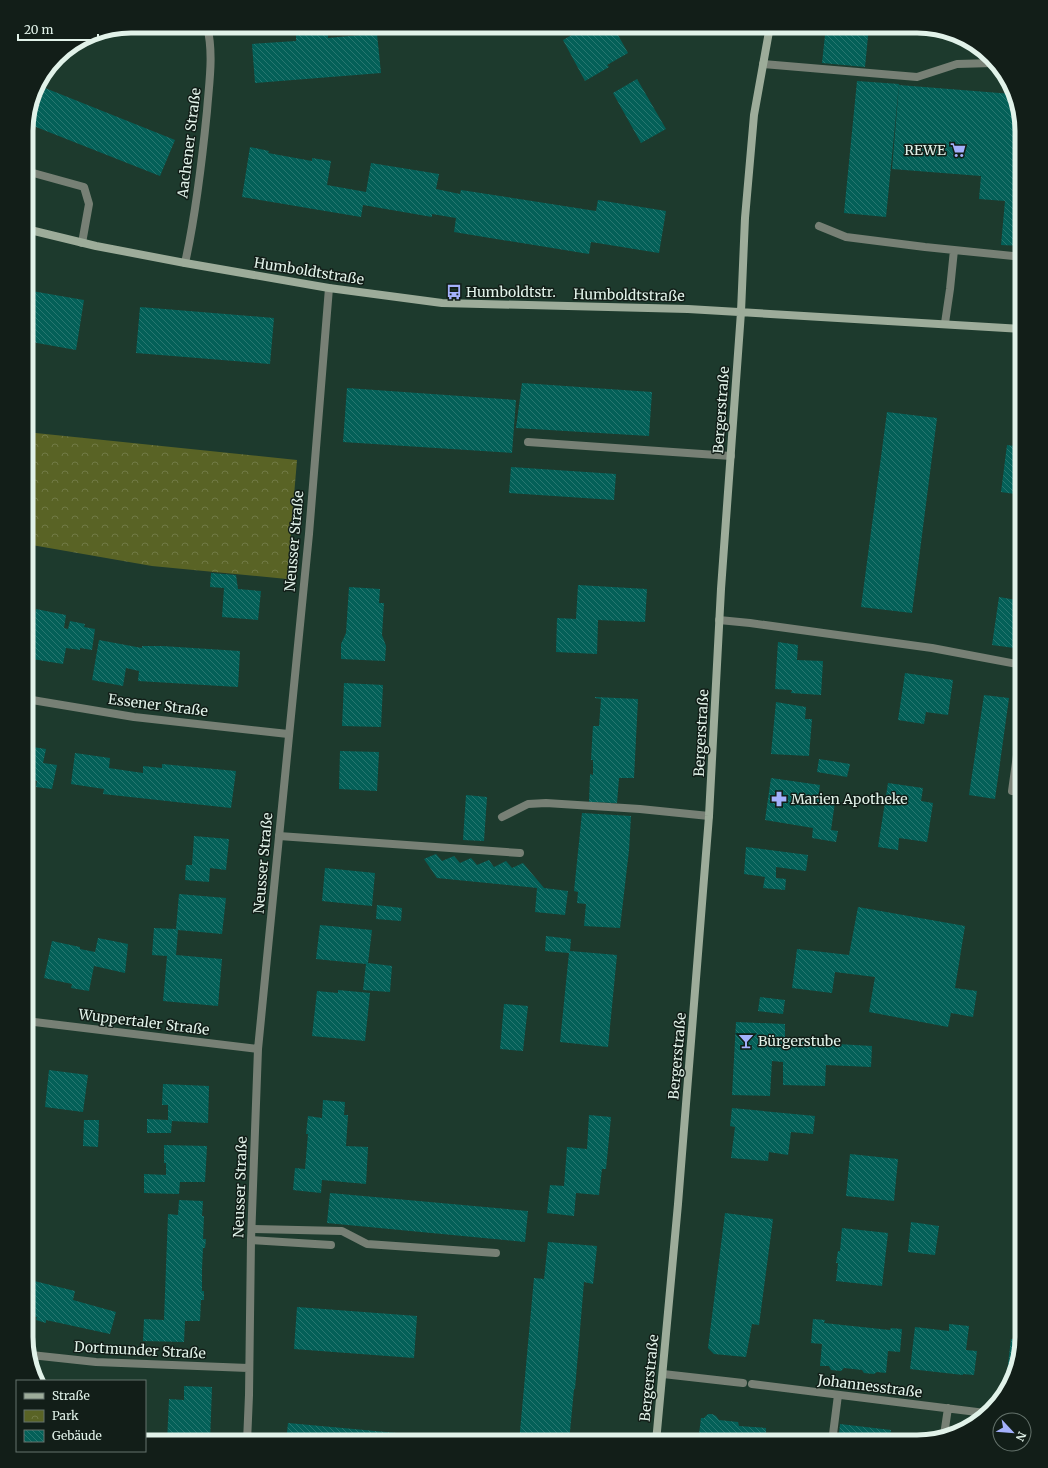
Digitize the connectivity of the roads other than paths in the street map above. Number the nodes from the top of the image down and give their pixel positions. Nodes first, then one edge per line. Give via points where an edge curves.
1 (208, 33) edge
2 (767, 33) edge
3 (987, 63) edge
4 (763, 64) junction
5 (33, 173) edge
6 (819, 226) dead end
7 (33, 231) edge
8 (82, 242) junction
9 (954, 250) junction
10 (1015, 257) edge
11 (185, 263) junction
12 (329, 288) junction
13 (741, 312) junction
14 (945, 324) junction
15 (1015, 329) edge
16 (528, 442) dead end
17 (731, 456) junction
18 (719, 620) junction
19 (1015, 664) edge
20 (33, 700) edge
21 (288, 734) junction
22 (1015, 769) edge
23 (1012, 791) dead end
24 (709, 816) junction
25 (502, 817) dead end
26 (279, 836) junction
27 (520, 853) dead end
28 (33, 1022) edge
29 (258, 1049) junction
30 (252, 1229) junction
31 (251, 1240) junction
32 (331, 1245) dead end
33 (496, 1253) dead end
34 (35, 1355) edge
35 (248, 1368) junction
36 (663, 1374) junction
37 (743, 1383) dead end
38 (752, 1384) dead end
39 (838, 1395) junction
40 (948, 1408) junction
41 (980, 1412) edge
42 (945, 1431) edge
43 (246, 1435) edge
44 (657, 1435) edge
45 (833, 1435) edge

1 - 11 street, Aachener Straße via 211,61 204,141
2 - 4 street, Bergerstraße
3 - 4 street via 957,64 917,77
4 - 13 street, Bergerstraße via 752,131 743,245
5 - 8 street via 84,188 89,204
6 - 9 street via 846,237
7 - 8 street, Humboldtstraße
8 - 11 street, Humboldtstraße
9 - 10 street
9 - 14 street
11 - 12 street, Humboldtstraße
12 - 13 street, Humboldtstraße via 442,303
12 - 21 street, Neusser Straße via 309,534
13 - 14 street, Humboldtstraße
13 - 17 street, Bergerstraße
14 - 15 street, Humboldtstraße
16 - 17 street
17 - 18 street, Bergerstraße
18 - 19 street via 932,648
18 - 24 street, Bergerstraße
20 - 21 street, Essener Straße via 134,717
21 - 26 street, Neusser Straße
22 - 23 street
24 - 25 street via 546,803 528,804
24 - 36 street, Bergerstraße
26 - 27 street
26 - 29 street, Neusser Straße
28 - 29 street, Wuppertaler Straße
29 - 30 street, Neusser Straße
30 - 31 street, Neusser Straße
30 - 33 street via 342,1232 367,1244
31 - 32 street
31 - 35 street, Neusser Straße
34 - 35 street, Dortmunder Straße via 96,1362
35 - 43 street, Neusser Straße
36 - 37 street
36 - 44 street, Bergerstraße
38 - 39 street, Johannesstraße
39 - 40 street, Johannesstraße
39 - 45 street
40 - 41 street, Johannesstraße
40 - 42 street

